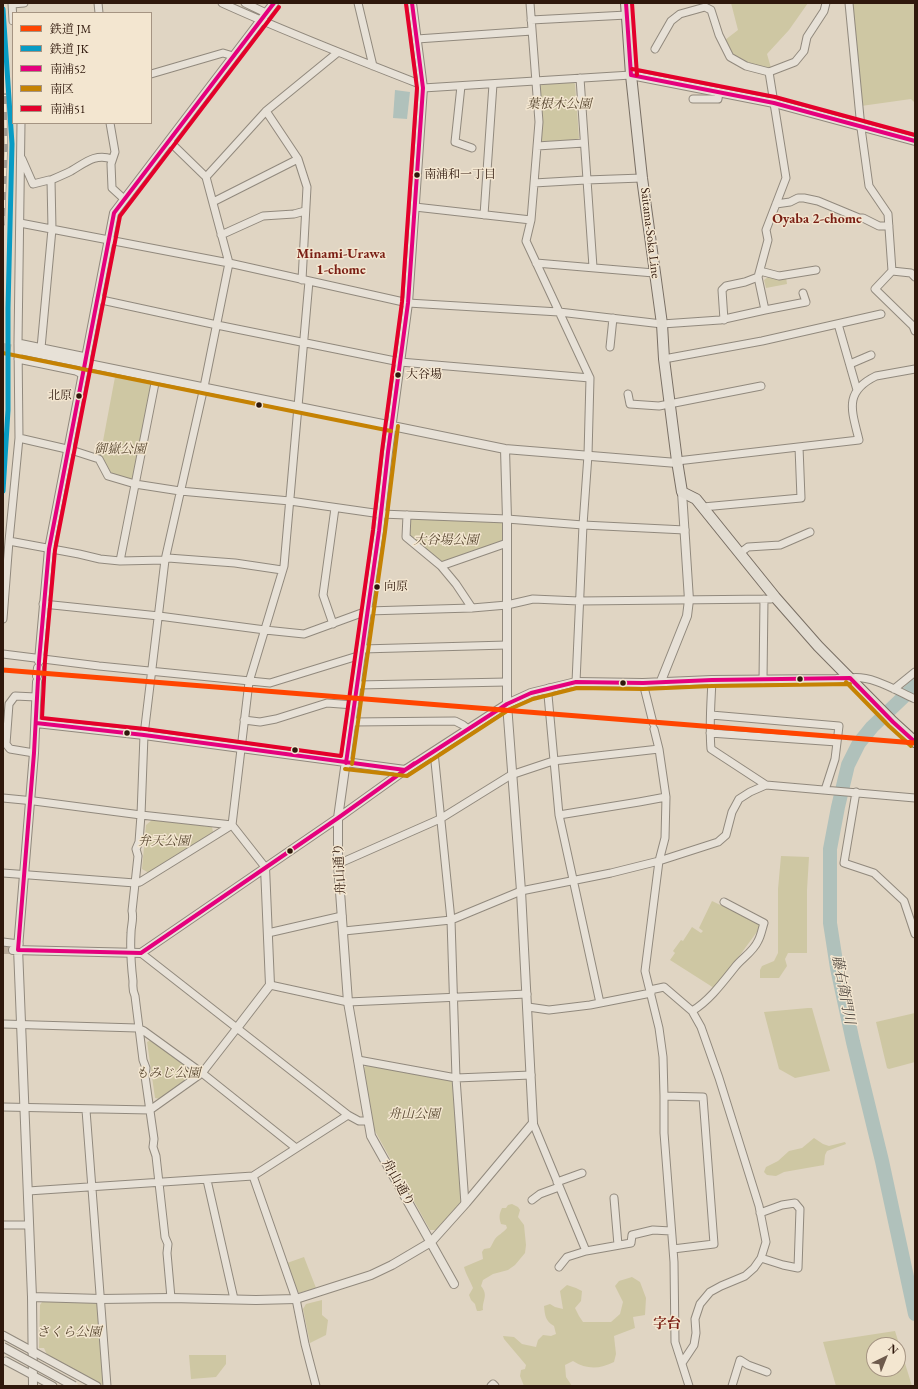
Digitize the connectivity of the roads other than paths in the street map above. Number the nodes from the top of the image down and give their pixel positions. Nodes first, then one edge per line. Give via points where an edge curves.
1 (24, 3) edge
2 (222, 3) edge
3 (244, 3) edge
4 (274, 3) edge
5 (358, 3) edge
6 (412, 3) edge
7 (530, 3) edge
8 (626, 3) edge
9 (826, 3) edge
10 (849, 3) edge
11 (12, 4) edge
12 (266, 13) junction
13 (627, 15) junction
14 (260, 20) junction
15 (531, 20) junction
16 (532, 31) junction
17 (417, 39) junction
18 (655, 48) dead end
19 (336, 52) junction
20 (233, 56) junction
21 (373, 66) junction
22 (769, 72) junction
23 (152, 74) edge
24 (631, 75) junction
25 (580, 78) junction
26 (536, 81) junction
27 (493, 84) junction
28 (461, 86) junction
29 (422, 87) junction
30 (719, 92) junction
31 (693, 100) dead end
32 (774, 103) junction
33 (266, 111) junction
34 (21, 124) edge
35 (110, 124) edge
36 (861, 128) junction
37 (169, 141) junction
38 (915, 141) edge
39 (584, 143) junction
40 (537, 146) junction
41 (472, 148) dead end
42 (21, 157) junction
43 (112, 159) junction
44 (298, 159) junction
45 (206, 177) junction
46 (642, 178) junction
47 (51, 180) junction
48 (586, 180) junction
49 (534, 183) junction
50 (124, 199) junction
51 (213, 202) junction
52 (776, 204) junction
53 (415, 207) junction
54 (306, 211) junction
55 (484, 215) junction
56 (531, 220) junction
57 (20, 223) junction
58 (889, 226) junction
59 (52, 229) junction
60 (221, 235) junction
61 (108, 240) junction
62 (229, 263) junction
63 (536, 263) junction
64 (593, 267) junction
65 (816, 270) dead end
66 (892, 271) junction
67 (654, 273) junction
68 (759, 274) junction
69 (915, 277) edge
70 (305, 281) junction
71 (804, 294) dead end
72 (98, 299) junction
73 (408, 303) junction
74 (765, 310) junction
75 (559, 312) junction
76 (881, 314) dead end
77 (613, 318) junction
78 (724, 320) junction
79 (662, 324) junction
80 (838, 324) junction
81 (217, 325) junction
82 (915, 331) edge
83 (303, 342) junction
84 (19, 347) junction
85 (610, 347) dead end
86 (41, 348) junction
87 (871, 355) dead end
88 (18, 359) junction
89 (664, 359) junction
90 (85, 360) junction
91 (400, 362) junction
92 (850, 364) junction
93 (915, 369) edge
94 (82, 374) junction
95 (156, 378) junction
96 (590, 378) junction
97 (761, 386) dead end
98 (204, 387) junction
99 (857, 390) junction
100 (628, 394) dead end
101 (669, 404) junction
102 (298, 406) junction
103 (392, 425) junction
104 (19, 438) junction
105 (799, 447) junction
106 (68, 449) junction
107 (505, 449) junction
108 (588, 455) junction
109 (677, 462) junction
110 (135, 484) junction
111 (180, 490) junction
112 (682, 492) junction
113 (290, 501) junction
114 (703, 507) junction
115 (335, 508) junction
116 (381, 514) junction
117 (407, 515) junction
118 (507, 519) junction
119 (583, 525) junction
120 (685, 530) junction
121 (810, 532) dead end
122 (8, 541) junction
123 (507, 544) junction
124 (49, 548) junction
125 (740, 553) junction
126 (165, 560) junction
127 (120, 561) junction
128 (441, 566) junction
129 (282, 570) junction
130 (775, 597) junction
131 (764, 599) junction
132 (689, 600) junction
133 (579, 601) junction
134 (43, 604) junction
135 (507, 605) junction
136 (472, 608) junction
137 (366, 611) junction
138 (159, 616) junction
139 (3, 619) edge
140 (333, 624) junction
141 (264, 630) junction
142 (507, 645) junction
143 (361, 652) junction
144 (3, 654) edge
145 (38, 669) junction
146 (152, 671) junction
147 (915, 672) edge
148 (850, 678) junction
149 (712, 680) junction
150 (763, 680) junction
151 (661, 681) junction
152 (249, 682) junction
153 (507, 682) junction
154 (576, 682) junction
155 (644, 683) junction
156 (357, 685) junction
157 (549, 688) junction
158 (896, 690) junction
159 (36, 697) junction
160 (914, 698) edge
161 (354, 704) junction
162 (507, 704) junction
163 (712, 715) junction
164 (244, 720) junction
165 (352, 722) junction
166 (36, 723) junction
167 (468, 730) junction
168 (710, 733) junction
169 (144, 735) junction
170 (837, 742) junction
171 (915, 742) edge
172 (241, 749) junction
173 (659, 749) junction
174 (434, 752) junction
175 (34, 753) junction
176 (553, 761) junction
177 (346, 763) junction
178 (405, 770) junction
179 (511, 775) junction
180 (766, 785) junction
181 (828, 790) junction
182 (854, 792) junction
183 (666, 796) junction
184 (3, 798) edge
185 (915, 798) edge
186 (29, 800) junction
187 (141, 815) junction
188 (558, 816) junction
189 (338, 818) junction
190 (440, 819) junction
191 (232, 825) junction
192 (659, 861) junction
193 (338, 864) junction
194 (265, 867) junction
195 (3, 874) edge
196 (24, 875) junction
197 (573, 882) junction
198 (135, 884) junction
199 (521, 891) junction
200 (724, 902) dead end
201 (342, 916) junction
202 (451, 920) junction
203 (344, 931) junction
204 (268, 933) junction
205 (915, 934) edge
206 (3, 942) edge
207 (17, 948) junction
208 (130, 952) junction
209 (141, 953) junction
210 (270, 985) junction
211 (650, 992) junction
212 (527, 994) junction
213 (454, 998) junction
214 (348, 1002) junction
215 (600, 1003) junction
216 (528, 1006) junction
217 (692, 1011) junction
218 (3, 1024) edge
219 (21, 1024) junction
220 (237, 1028) junction
221 (139, 1029) junction
222 (358, 1060) junction
223 (202, 1073) junction
224 (531, 1075) junction
225 (456, 1078) junction
226 (664, 1096) junction
227 (3, 1107) edge
228 (25, 1107) junction
229 (86, 1110) junction
230 (150, 1110) junction
231 (348, 1115) junction
232 (368, 1121) junction
233 (533, 1123) junction
234 (296, 1148) junction
235 (582, 1173) dead end
236 (253, 1176) junction
237 (207, 1180) junction
238 (159, 1182) junction
239 (558, 1185) junction
240 (92, 1187) junction
241 (28, 1191) junction
242 (614, 1198) dead end
243 (532, 1200) dead end
244 (465, 1204) junction
245 (760, 1213) junction
246 (3, 1225) edge
247 (29, 1225) junction
248 (671, 1230) junction
249 (431, 1242) junction
250 (618, 1245) junction
251 (673, 1249) junction
252 (586, 1251) junction
253 (761, 1258) junction
254 (559, 1267) dead end
255 (454, 1284) dead end
256 (32, 1297) junction
257 (172, 1298) junction
258 (101, 1299) junction
259 (234, 1299) junction
260 (296, 1299) junction
261 (3, 1335) edge
262 (3, 1347) edge
263 (32, 1351) junction
264 (6, 1361) dead end
265 (682, 1362) junction
266 (767, 1372) dead end
267 (32, 1376) junction
268 (32, 1386) edge
269 (52, 1386) edge
270 (74, 1386) edge
271 (97, 1386) edge
272 (107, 1386) edge
273 (316, 1386) edge
274 (491, 1386) edge
275 (495, 1386) edge
276 (689, 1386) edge
277 (732, 1386) edge

1 - 11 street
2 - 14 street
3 - 12 street
4 - 12 street
5 - 21 street
6 - 17 street, 舟山通り
7 - 15 street
8 - 13 main road, Saitama-Soka Line
9 - 22 street via 808,37 804,51 796,62
10 - 36 street
12 - 14 street
13 - 15 street
13 - 24 main road, Saitama-Soka Line
14 - 19 street
14 - 20 street
15 - 16 street
16 - 17 street
16 - 26 street
17 - 29 street, 舟山通り
18 - 22 street via 671,21 680,14 705,7 711,10 730,57 746,66
19 - 21 street
19 - 33 street
20 - 23 street via 223,53
20 - 37 street
21 - 29 street
22 - 32 street
24 - 25 street
24 - 30 street
24 - 46 main road, Saitama-Soka Line
25 - 26 street
25 - 39 street
26 - 27 street
26 - 40 street via 540,122
27 - 28 street
27 - 55 street
28 - 29 street
28 - 41 street via 454,142
29 - 53 street, 舟山通り
30 - 31 street via 718,99
30 - 32 street
32 - 36 street
32 - 52 street via 786,178
33 - 44 street
33 - 45 street
34 - 42 street
35 - 43 street via 115,152
36 - 38 street
36 - 58 street via 869,186 888,214
37 - 45 street
37 - 50 street
39 - 40 street
39 - 48 street
40 - 49 street
42 - 47 street via 34,184
42 - 57 street
43 - 47 street via 95,157
43 - 50 street via 112,188
44 - 51 street
44 - 54 street via 307,187
45 - 51 street
46 - 48 street
46 - 67 main road, Saitama-Soka Line
47 - 59 street
48 - 49 street
48 - 64 street
49 - 56 street
50 - 61 street via 114,213
51 - 60 street
52 - 58 street via 804,198 818,201 879,226
52 - 68 street via 766,230 768,240
53 - 55 street
53 - 73 street, 舟山通り
54 - 60 street via 263,216
54 - 70 street
55 - 56 street
56 - 63 street via 526,241
57 - 59 street
57 - 84 street
58 - 66 street
59 - 61 street
59 - 86 street
60 - 62 street
61 - 62 street
61 - 72 street
62 - 70 street
62 - 81 street
63 - 64 street
63 - 75 street
64 - 67 street
65 - 68 street via 780,276
66 - 69 street via 911,273
66 - 82 street via 875,288
67 - 79 main road, Saitama-Soka Line
68 - 74 street
68 - 78 street via 745,282 726,286 722,290
70 - 73 street
70 - 83 street
71 - 74 street via 806,302
72 - 81 street
72 - 90 street
73 - 75 street
73 - 91 street, 舟山通り
74 - 78 street
75 - 77 street
75 - 96 street
76 - 80 street
77 - 79 street
77 - 85 street
78 - 79 street
79 - 89 main road, Saitama-Soka Line
80 - 89 street
80 - 92 street
81 - 83 street
81 - 98 street
83 - 91 street
83 - 102 street
84 - 86 street
84 - 88 street
84 - 90 street
86 - 90 street
87 - 92 street
88 - 94 street
88 - 104 street
89 - 101 main road, Saitama-Soka Line
90 - 94 street
90 - 95 street
91 - 96 street
91 - 103 street, 舟山通り
92 - 99 street
93 - 99 street via 876,376
94 - 106 street
95 - 98 street
95 - 110 street
96 - 108 street
97 - 101 street
98 - 102 street
98 - 111 street
99 - 105 street via 852,406 859,440
100 - 101 street via 630,404
101 - 109 main road, Saitama-Soka Line
102 - 103 street
102 - 113 street
103 - 107 street
103 - 116 street, 舟山通り
104 - 106 street
104 - 122 street
105 - 109 street
105 - 114 street via 801,498
106 - 110 street via 99,459 108,476
106 - 124 street
107 - 108 street
107 - 118 street
108 - 109 street
108 - 119 street
109 - 112 main road, Saitama-Soka Line
110 - 111 street
110 - 127 street
111 - 113 street
111 - 126 street
112 - 114 main road via 696,499
112 - 120 street
113 - 115 street
113 - 129 street
114 - 125 main road
115 - 116 street
115 - 140 street via 323,595
116 - 117 street
116 - 137 street, 舟山通り
117 - 118 street
117 - 128 street via 406,537
118 - 119 street
118 - 123 street
119 - 120 street
119 - 133 street
120 - 132 street
121 - 125 street via 780,545 748,547
122 - 124 street
122 - 139 street
123 - 128 street
123 - 135 street
124 - 127 street
124 - 134 street
125 - 130 main road
126 - 127 street
126 - 129 street via 168,558 235,563
126 - 138 street
128 - 136 street
129 - 141 street
130 - 131 street
130 - 148 main road
131 - 132 street
131 - 150 street
132 - 133 street
132 - 151 street via 687,616
133 - 135 street via 533,599
133 - 154 street
134 - 138 street
134 - 145 street
135 - 136 street
135 - 142 street
136 - 137 street
137 - 140 street
137 - 143 street, 舟山通り
138 - 141 street
138 - 146 street
140 - 141 street via 304,634
141 - 152 street
142 - 143 street
142 - 153 street
143 - 152 street via 270,682
143 - 156 street, 舟山通り
144 - 145 street
145 - 146 street via 99,666
145 - 159 street
146 - 152 street
146 - 169 street
147 - 158 street
148 - 150 street
148 - 158 street via 869,678
148 - 171 main road
149 - 150 street
149 - 151 street
149 - 163 street
151 - 155 street
152 - 164 street
153 - 156 street
153 - 162 street
154 - 155 street
154 - 157 street
155 - 173 street
156 - 161 street, 舟山通り
157 - 162 street via 530,693
157 - 176 street
158 - 160 street
159 - 166 street
159 - 175 street via 15,696 9,704 6,744 10,749
161 - 164 street via 327,702 276,719 260,722
161 - 165 street, 舟山通り
162 - 167 street
162 - 179 street
163 - 168 street
163 - 170 street via 839,726
164 - 172 street
165 - 167 street via 454,721
165 - 177 street, 舟山通り
166 - 169 street
166 - 175 street
167 - 174 street
168 - 170 street
168 - 180 street via 711,750
169 - 172 street
169 - 187 street
170 - 181 street
172 - 177 street
172 - 191 street
173 - 176 street
173 - 183 street
174 - 178 street
174 - 190 street
175 - 186 street
176 - 179 street
176 - 188 street
177 - 178 street
177 - 189 street, 舟山通り
178 - 189 street
179 - 190 street
179 - 199 street
180 - 181 street
180 - 192 street via 739,799 732,812 726,835 718,842
181 - 182 street
182 - 185 street
182 - 205 street via 844,863 874,873 904,901
183 - 188 street
183 - 192 street via 665,838
184 - 186 street
186 - 187 street
186 - 196 street
187 - 191 street
187 - 198 street via 136,849 138,856
188 - 197 street
189 - 193 street, 舟山通り
189 - 194 street
190 - 193 street
190 - 202 street
191 - 194 street
191 - 198 street
192 - 197 street
192 - 211 street via 645,971
193 - 201 street, 舟山通り
194 - 204 street
194 - 209 street
195 - 196 street
196 - 198 street
196 - 207 street
197 - 199 street
197 - 215 street
198 - 208 street
199 - 202 street
199 - 212 street
200 - 217 street via 764,924 758,941 748,955 728,978
201 - 203 street, 舟山通り
201 - 204 street
202 - 203 street
202 - 213 street
203 - 214 street, 舟山通り
204 - 210 street
206 - 207 street
207 - 208 street
207 - 219 street
208 - 209 street
208 - 221 street via 132,990
209 - 220 street
210 - 214 street
210 - 220 street
211 - 215 street
211 - 217 street via 664,987
211 - 226 street via 663,1057
212 - 213 street
212 - 216 street
213 - 214 street
213 - 225 street
214 - 222 street, 舟山通り
215 - 216 street via 549,1010
216 - 224 street
217 - 245 street via 701,1026 719,1078
218 - 219 street
219 - 221 street
219 - 228 street
220 - 223 street
220 - 231 street
221 - 223 street
221 - 230 street
222 - 225 street
222 - 232 street, 舟山通り
223 - 230 street
223 - 234 street
224 - 225 street
224 - 233 street
225 - 244 street
226 - 248 street
226 - 251 street via 703,1097 714,1244
227 - 228 street
228 - 229 street
228 - 241 street
229 - 230 street
229 - 240 street
230 - 238 street
231 - 232 street via 359,1121
231 - 234 street
232 - 249 street, 舟山通り via 371,1136
233 - 239 street
233 - 244 street
234 - 236 street
235 - 239 street
236 - 237 street
236 - 260 street
237 - 238 street
237 - 259 street
238 - 240 street
238 - 257 street via 168,1244
239 - 243 street
239 - 252 street
240 - 241 street
240 - 258 street
241 - 247 street
242 - 250 street
244 - 249 street
245 - 253 street via 766,1242
245 - 253 street via 795,1203 800,1208 798,1268
246 - 247 street
247 - 256 street
248 - 250 street via 642,1232 632,1235 631,1243
248 - 251 street
249 - 255 street, 舟山通り
249 - 260 street via 371,1275
250 - 252 street
251 - 265 street via 675,1342
252 - 254 street via 567,1257
253 - 265 street via 744,1276 710,1292 700,1304 695,1319 694,1345
256 - 258 street
256 - 263 street
257 - 258 street
257 - 259 street
258 - 272 street
259 - 260 street
260 - 273 street
261 - 263 street
262 - 270 street, bridge
263 - 267 street
263 - 271 street
264 - 267 street
265 - 276 street
266 - 277 street via 740,1360
267 - 268 street
267 - 269 street
274 - 275 street

